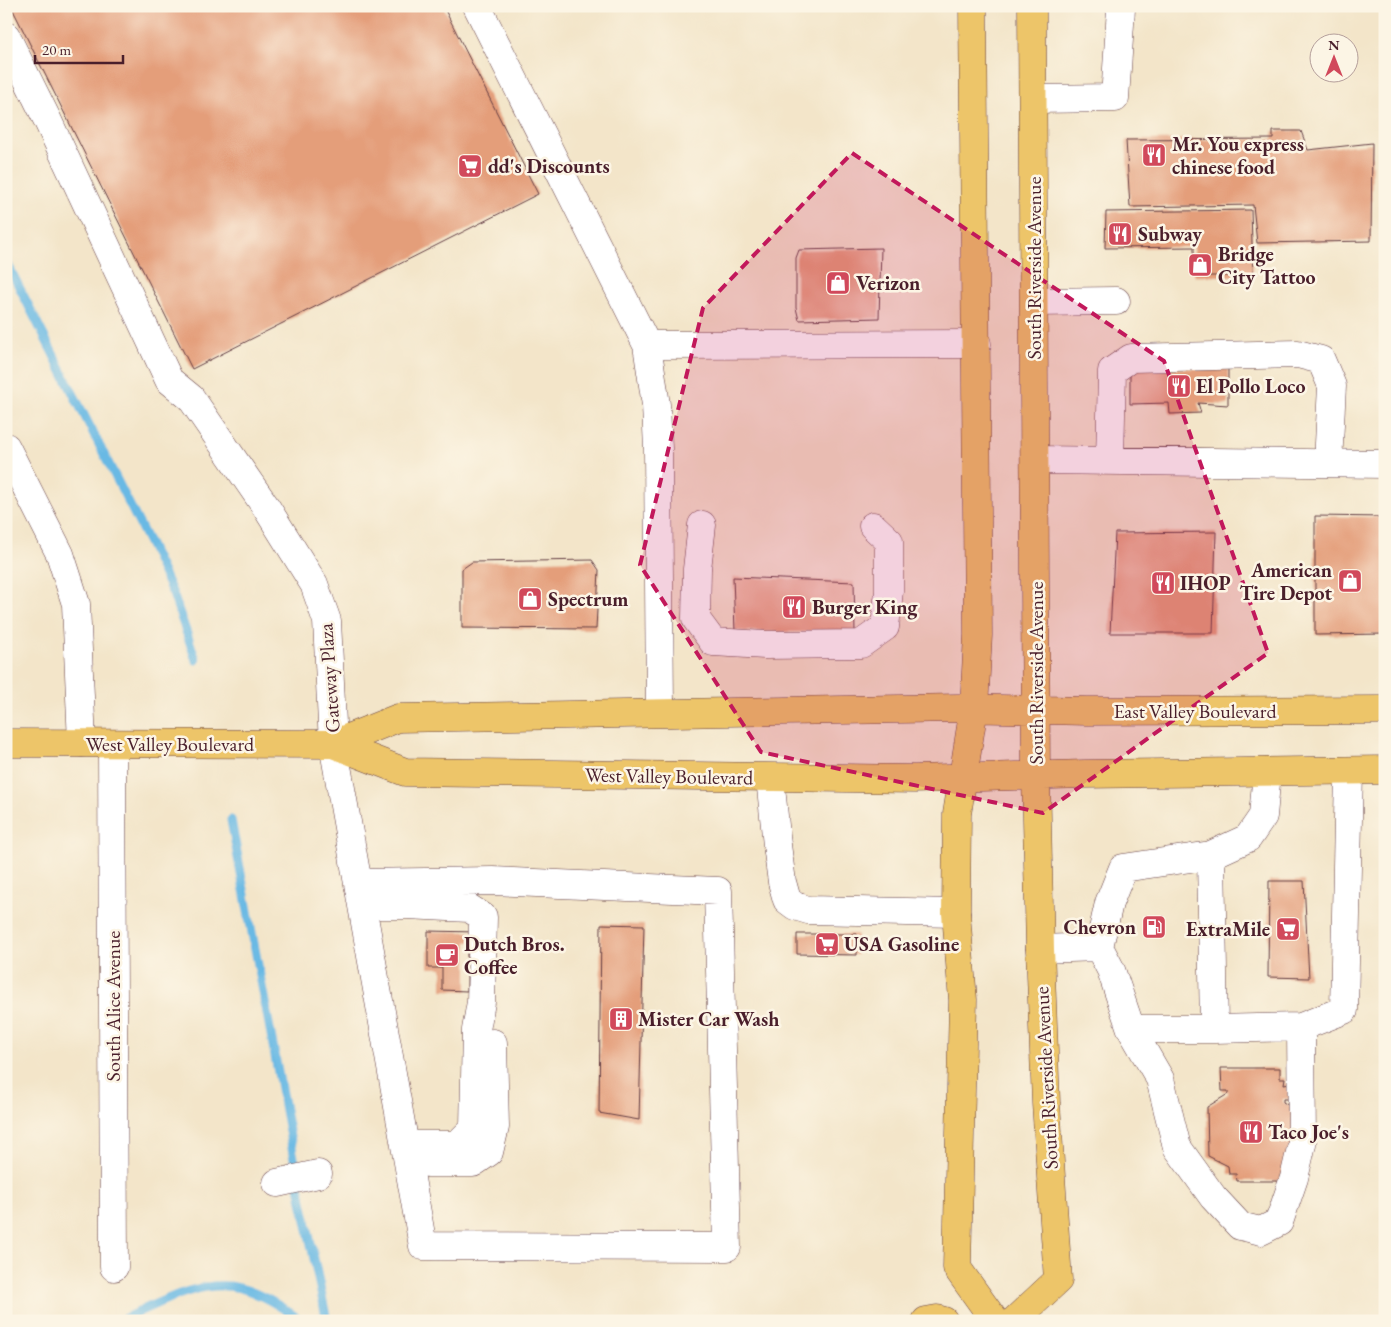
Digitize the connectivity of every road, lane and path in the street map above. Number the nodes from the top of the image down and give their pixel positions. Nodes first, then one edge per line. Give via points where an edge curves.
1 (477, 6) edge
2 (973, 6) edge
3 (1032, 6) edge
4 (1120, 8) edge
5 (6, 36) edge
6 (1033, 99) junction
7 (1116, 301) dead end
8 (1034, 302) junction
9 (977, 344) junction
10 (647, 345) junction
11 (6, 447) edge
12 (1035, 460) junction
13 (1110, 461) junction
14 (1328, 463) junction
15 (1385, 464) edge
16 (702, 525) dead end
17 (873, 526) dead end
18 (974, 708) junction
19 (1005, 708) joint
20 (1035, 710) junction
21 (1385, 710) edge
22 (660, 712) junction
23 (6, 744) edge
24 (82, 744) junction
25 (112, 744) junction
26 (333, 744) junction
27 (1385, 770) edge
28 (1349, 771) junction
29 (1267, 772) junction
30 (1023, 776) junction
31 (770, 778) junction
32 (962, 778) junction
33 (1211, 855) junction
34 (360, 894) junction
35 (956, 913) junction
36 (1099, 947) junction
37 (1040, 949) junction
38 (1301, 1027) junction
39 (1131, 1029) junction
40 (1214, 1029) junction
41 (407, 1154) junction
42 (318, 1174) dead end
43 (278, 1183) dead end
44 (114, 1268) dead end
45 (926, 1321) edge
46 (944, 1321) edge
47 (995, 1321) edge
48 (1014, 1321) edge

1 - 10 street
2 - 9 main road
3 - 6 main road, South Riverside Avenue
4 - 6 street via 1115,98
5 - 26 street, Gateway Plaza via 169,380 191,398 314,584 327,621
6 - 8 main road, South Riverside Avenue
7 - 8 street
8 - 12 main road, South Riverside Avenue
9 - 10 street
9 - 18 main road via 978,635
10 - 22 street via 656,405 658,449
11 - 24 street via 60,554 76,604
12 - 13 street
12 - 20 main road, South Riverside Avenue
13 - 14 street
13 - 14 street via 1112,371 1131,358 1298,354 1321,360 1332,386
14 - 15 street
16 - 17 street via 696,568 696,619 713,642 765,645 861,644 885,627 890,591 889,541
18 - 19 main road, West Valley Boulevard
18 - 22 main road, West Valley Boulevard
18 - 32 main road
19 - 20 main road, East Valley Boulevard
20 - 21 main road, East Valley Boulevard
20 - 30 main road, South Riverside Avenue
22 - 26 main road, West Valley Boulevard via 398,718
23 - 24 main road, West Valley Boulevard
24 - 25 main road, West Valley Boulevard
25 - 26 main road, West Valley Boulevard
25 - 44 street, South Alice Avenue
26 - 31 main road, West Valley Boulevard via 405,772
26 - 34 street, Gateway Plaza
27 - 28 main road
28 - 29 main road
28 - 38 street via 1344,1010
29 - 30 main road
29 - 33 street via 1263,816 1248,838
30 - 32 main road, West Valley Boulevard
30 - 37 main road, South Riverside Avenue
31 - 32 main road, West Valley Boulevard
31 - 35 street via 782,882 787,900 795,906 808,910
32 - 35 main road via 957,814
33 - 36 street via 1123,868 1109,903
33 - 40 street
34 - 41 street, Gateway Plaza
34 - 41 street via 407,905 469,908 482,917 474,1128 457,1145
34 - 41 street, Gateway Plaza via 493,881 718,891 727,1246 424,1246
35 - 47 main road via 964,1000 957,1268
36 - 37 street
36 - 39 street via 1111,970
37 - 48 main road, South Riverside Avenue via 1058,1280
38 - 39 street via 1302,1144 1278,1222 1261,1232 1240,1226 1213,1198 1178,1147 1160,1079
38 - 40 street
39 - 40 street
42 - 43 street
45 - 46 main road

